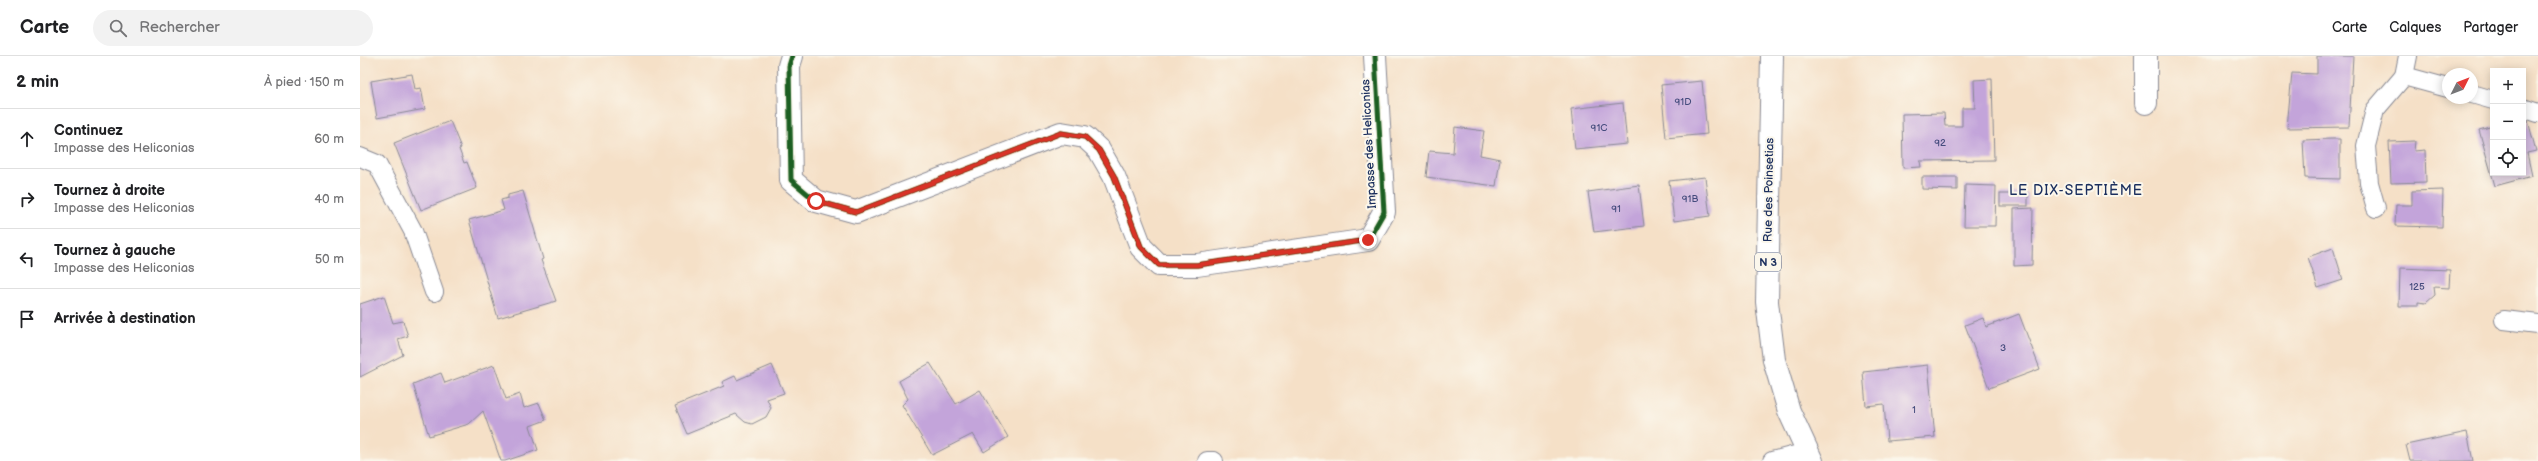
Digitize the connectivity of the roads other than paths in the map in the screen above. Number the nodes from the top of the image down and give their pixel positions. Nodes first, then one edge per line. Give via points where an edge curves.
1 (792, 56) edge
2 (1375, 56) edge
3 (1772, 56) edge
4 (2146, 56) edge
5 (2408, 56) edge
6 (2404, 76) junction
7 (2442, 86) edge
8 (2478, 96) edge
9 (2490, 99) edge
10 (2146, 102) dead end
11 (2526, 109) edge
12 (2538, 113) edge
13 (360, 157) edge
14 (2376, 208) dead end
15 (434, 292) dead end
16 (2504, 320) dead end
17 (2538, 324) edge
18 (1810, 456) edge
19 (1207, 461) edge
20 (1214, 461) edge
21 (1772, 461) edge

1 - 2 street, Impasse des Heliconias via 788,66 791,180 816,201 856,212 1061,133 1085,137 1099,150 1114,176 1141,247 1159,265 1197,265 1368,240 1384,212
3 - 18 street, Rue des Poinsetias / N 3 via 1767,302 1774,360 1789,411
4 - 10 street
5 - 6 lane
6 - 7 lane
6 - 14 lane via 2375,110 2366,146 2369,183
8 - 9 lane
11 - 12 lane
13 - 15 lane via 377,164 413,231
16 - 17 lane
18 - 21 lane
19 - 20 lane

